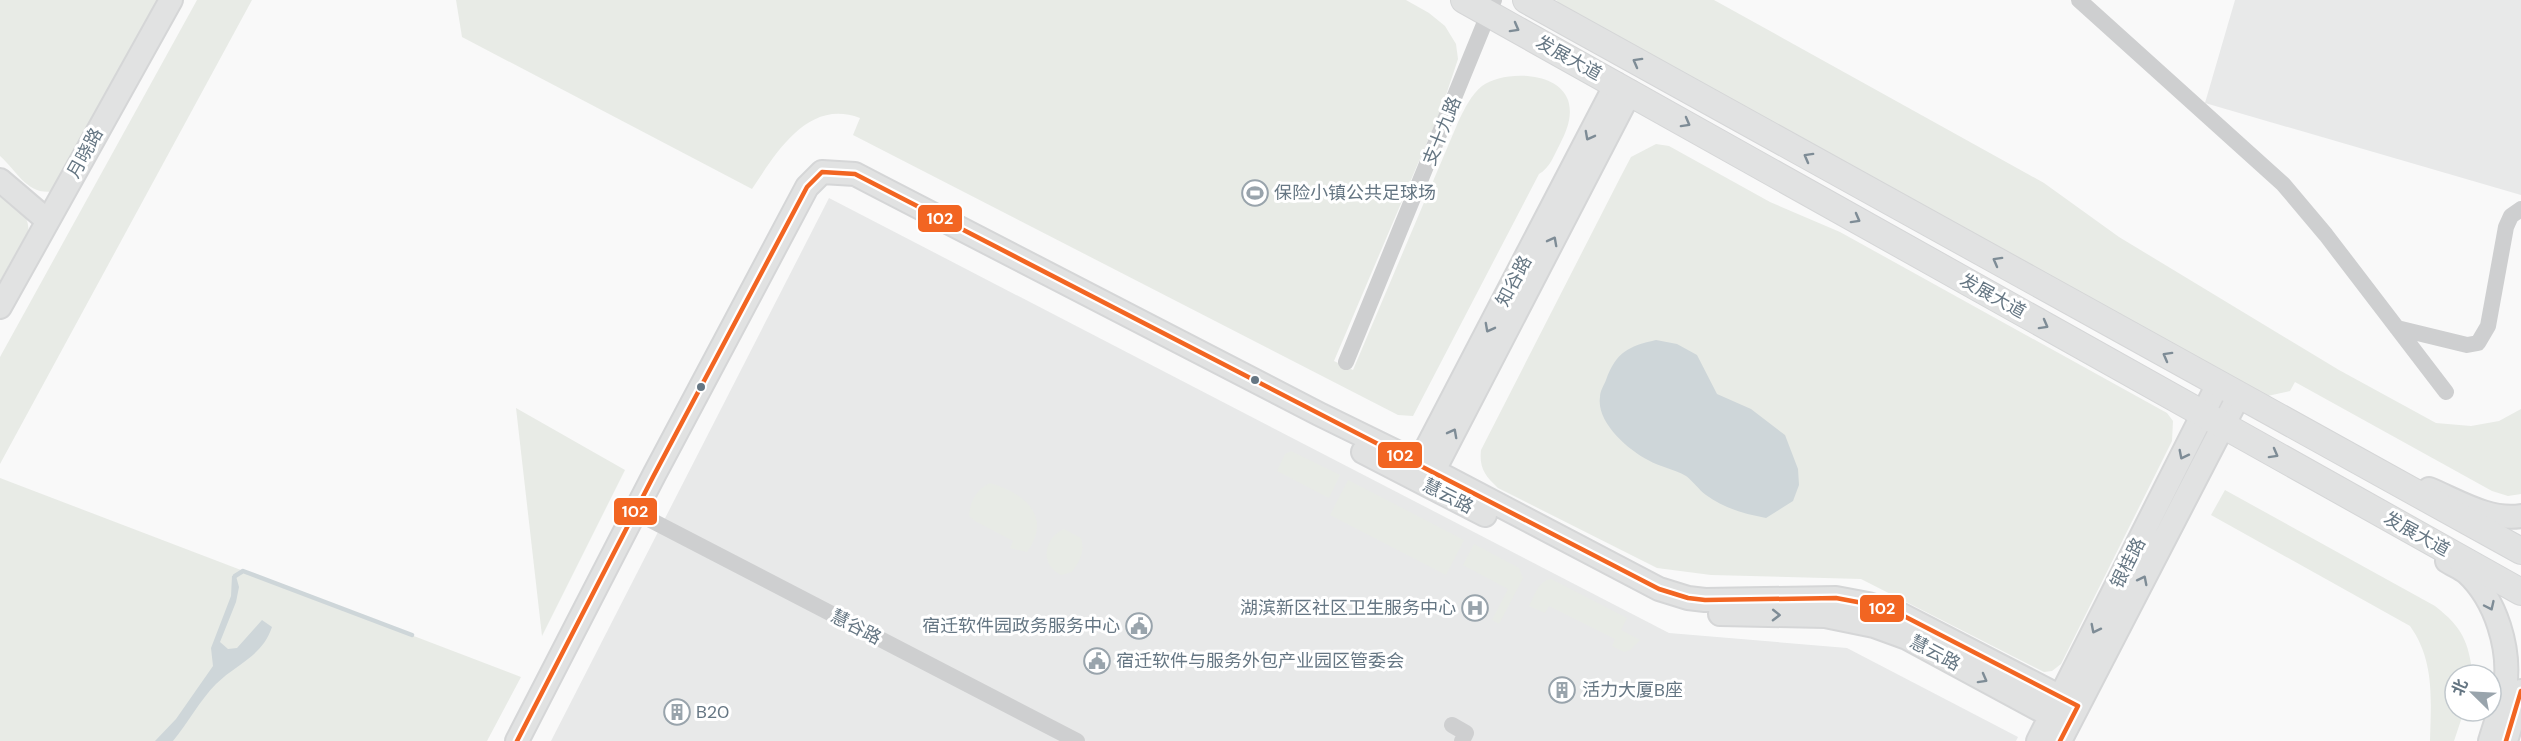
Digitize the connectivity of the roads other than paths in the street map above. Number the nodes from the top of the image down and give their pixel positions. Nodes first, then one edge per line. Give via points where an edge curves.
1 (171, 0) edge
2 (1464, 0) edge
3 (1526, 0) edge
4 (2079, 0) edge
5 (1491, 7) edge
6 (1623, 88) junction
7 (0, 180) edge
8 (2521, 209) edge
9 (48, 221) junction
10 (0, 307) edge
11 (2397, 328) junction
12 (1346, 362) dead end
13 (2229, 390) junction
14 (2446, 392) dead end
15 (2213, 419) junction
16 (2323, 442) junction
17 (2309, 473) junction
18 (1423, 474) junction
19 (641, 515) junction
20 (2521, 516) edge
21 (2521, 551) edge
22 (2521, 592) edge
23 (2521, 691) edge
24 (2063, 717) edge
25 (1452, 725) dead end
26 (517, 741) edge
27 (530, 741) edge
28 (1077, 741) edge
29 (1462, 741) edge
30 (2038, 741) edge
31 (2490, 741) edge
32 (2506, 741) edge

1 - 9 street, 月晓路
2 - 5 main road, 发展大道
13 -> 3 main road, 发展大道
4 - 11 street via 2283,184
5 -> 6 main road, 发展大道
5 - 12 street, 支十九路
6 -> 15 main road, 发展大道
6 - 18 street, 知谷路
7 - 9 street
8 - 11 street via 2511,216 2506,227 2488,326 2478,343 2467,345
9 - 10 street, 月晓路
11 - 14 street
13 - 15 street, 银桂路
13 - 16 main road, 发展大道
15 -> 17 main road, 发展大道
15 - 24 street, 银桂路
16 - 20 street via 2484,513 2508,518
16 - 21 main road, 发展大道
17 - 22 main road, 发展大道
17 -> 31 street via 2466,573 2485,596 2498,622 2506,660 2505,688
18 - 19 street, 慧云路 via 870,194 849,184 828,184 812,189
18 - 24 street, 慧云路 via 1664,608 1699,614 1825,616 1874,626 1907,638
19 - 26 street
19 - 27 street
19 - 28 street, 慧谷路
23 - 32 street
24 - 30 street, 银桂路
25 - 29 street via 1466,733

